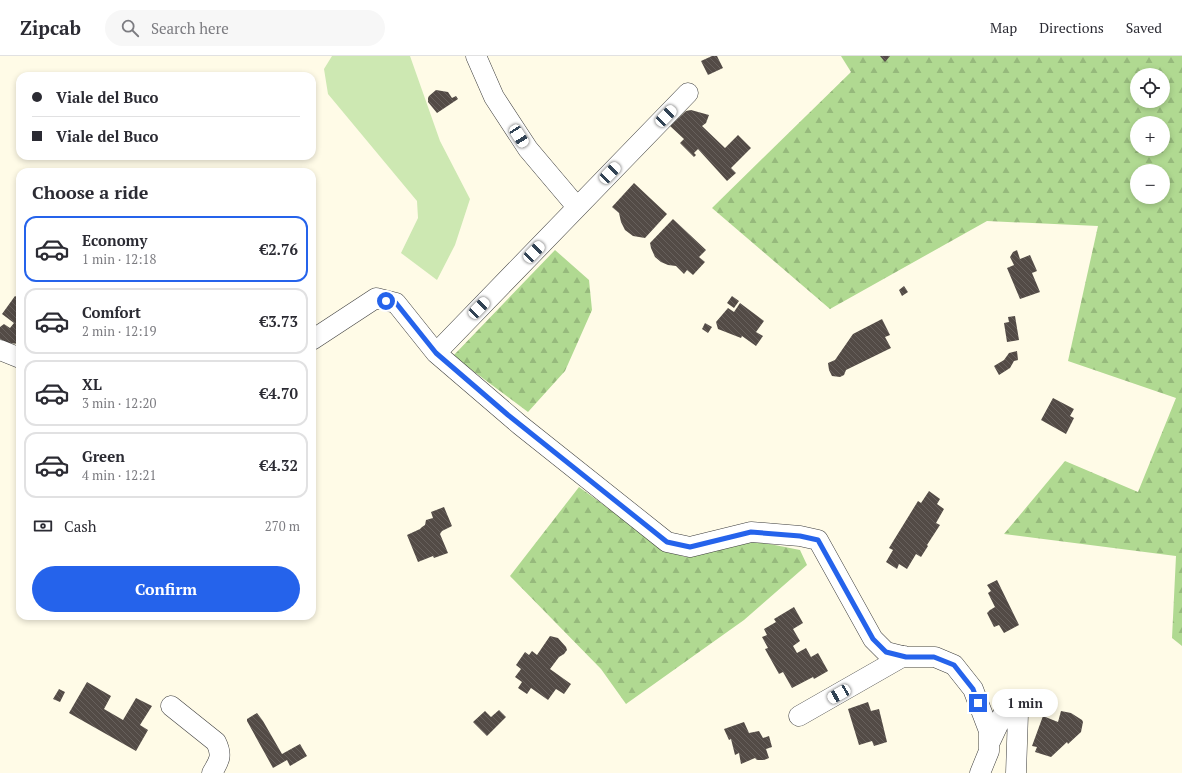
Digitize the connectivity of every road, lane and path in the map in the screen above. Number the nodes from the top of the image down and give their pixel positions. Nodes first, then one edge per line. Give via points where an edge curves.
1 (476, 56) edge
2 (688, 93) dead end
3 (577, 207) junction
4 (316, 337) edge
5 (0, 350) edge
6 (436, 353) junction
7 (16, 356) edge
8 (904, 656) junction
9 (171, 706) dead end
10 (799, 716) dead end
11 (989, 744) junction
12 (212, 773) edge
13 (980, 773) edge
14 (1016, 773) edge

1 - 3 street via 494,97 528,149
2 - 3 street
3 - 6 street
4 - 6 street via 376,298 396,303
5 - 7 street
6 - 8 street via 520,425 667,542 690,547 751,532 818,540 873,639 886,652
8 - 10 street
8 - 11 street via 934,657 954,665 973,689 989,731
9 - 12 street via 216,742 220,750 219,760
11 - 13 street via 989,751
11 - 14 street via 1005,710 1012,708 1018,714

